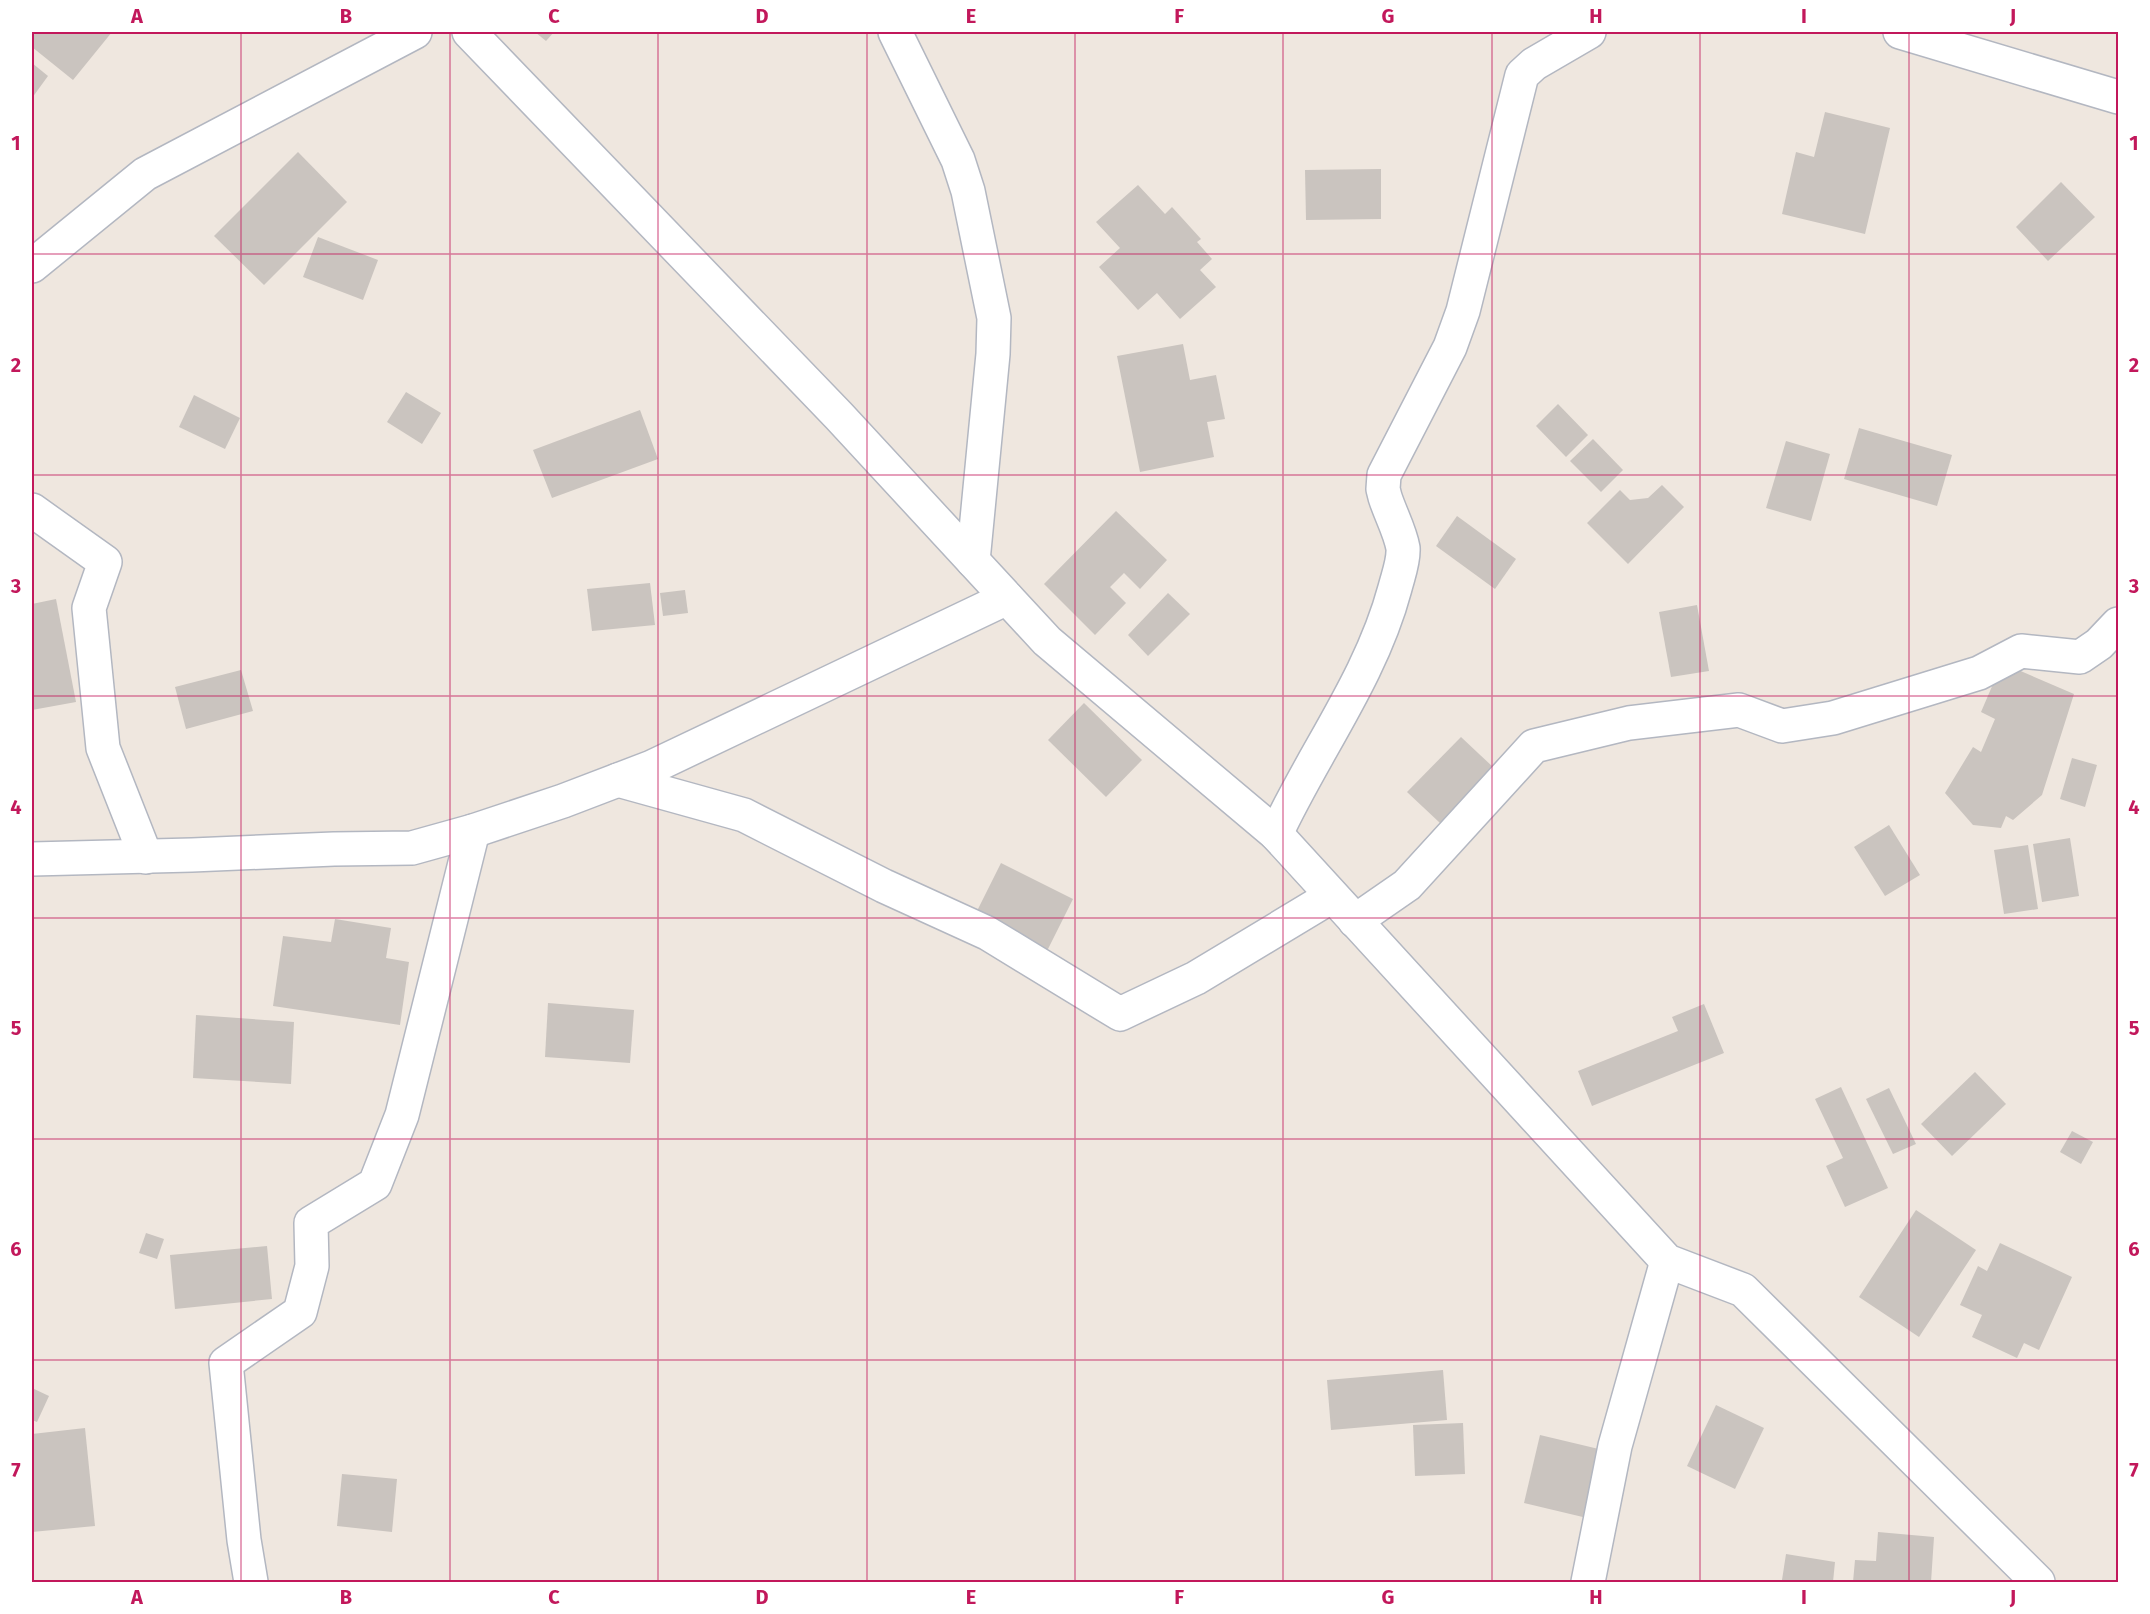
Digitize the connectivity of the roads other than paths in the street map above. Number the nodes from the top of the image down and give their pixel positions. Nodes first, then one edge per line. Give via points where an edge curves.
1 (415, 32) edge
2 (469, 32) edge
3 (895, 32) edge
4 (1589, 32) edge
5 (1900, 32) edge
6 (2118, 97) edge
7 (32, 267) edge
8 (32, 510) edge
9 (972, 561) junction
10 (1007, 598) junction
11 (2118, 624) edge
12 (618, 780) junction
13 (473, 831) junction
14 (1276, 834) junction
15 (146, 856) junction
16 (32, 859) edge
17 (1332, 896) junction
18 (1355, 921) junction
19 (1667, 1262) junction
20 (251, 1582) edge
21 (1588, 1582) edge
22 (2038, 1582) edge

1 - 7 street via 145,174
2 - 9 street via 831,407
3 - 9 street via 958,160 994,318
4 - 14 street via 1522,75 1457,329 1384,475 1383,489 1403,549 1392,598 1350,699
5 - 6 street
8 - 15 street via 105,562 89,608 103,748
9 - 10 street
10 - 12 street
10 - 14 street via 1047,641
11 - 18 street via 2080,657 2021,651 1979,673 1833,718 1782,726 1739,710 1629,723 1534,746 1407,885
12 - 13 street
12 - 17 street via 744,815 987,933 1120,1014 1196,978
13 - 15 street via 412,848
13 - 20 street via 402,1115 375,1184 311,1223 312,1266 300,1312 226,1363
14 - 17 street
15 - 16 street
17 - 18 street
18 - 19 street
19 - 21 street via 1615,1446
19 - 22 street via 1743,1290

